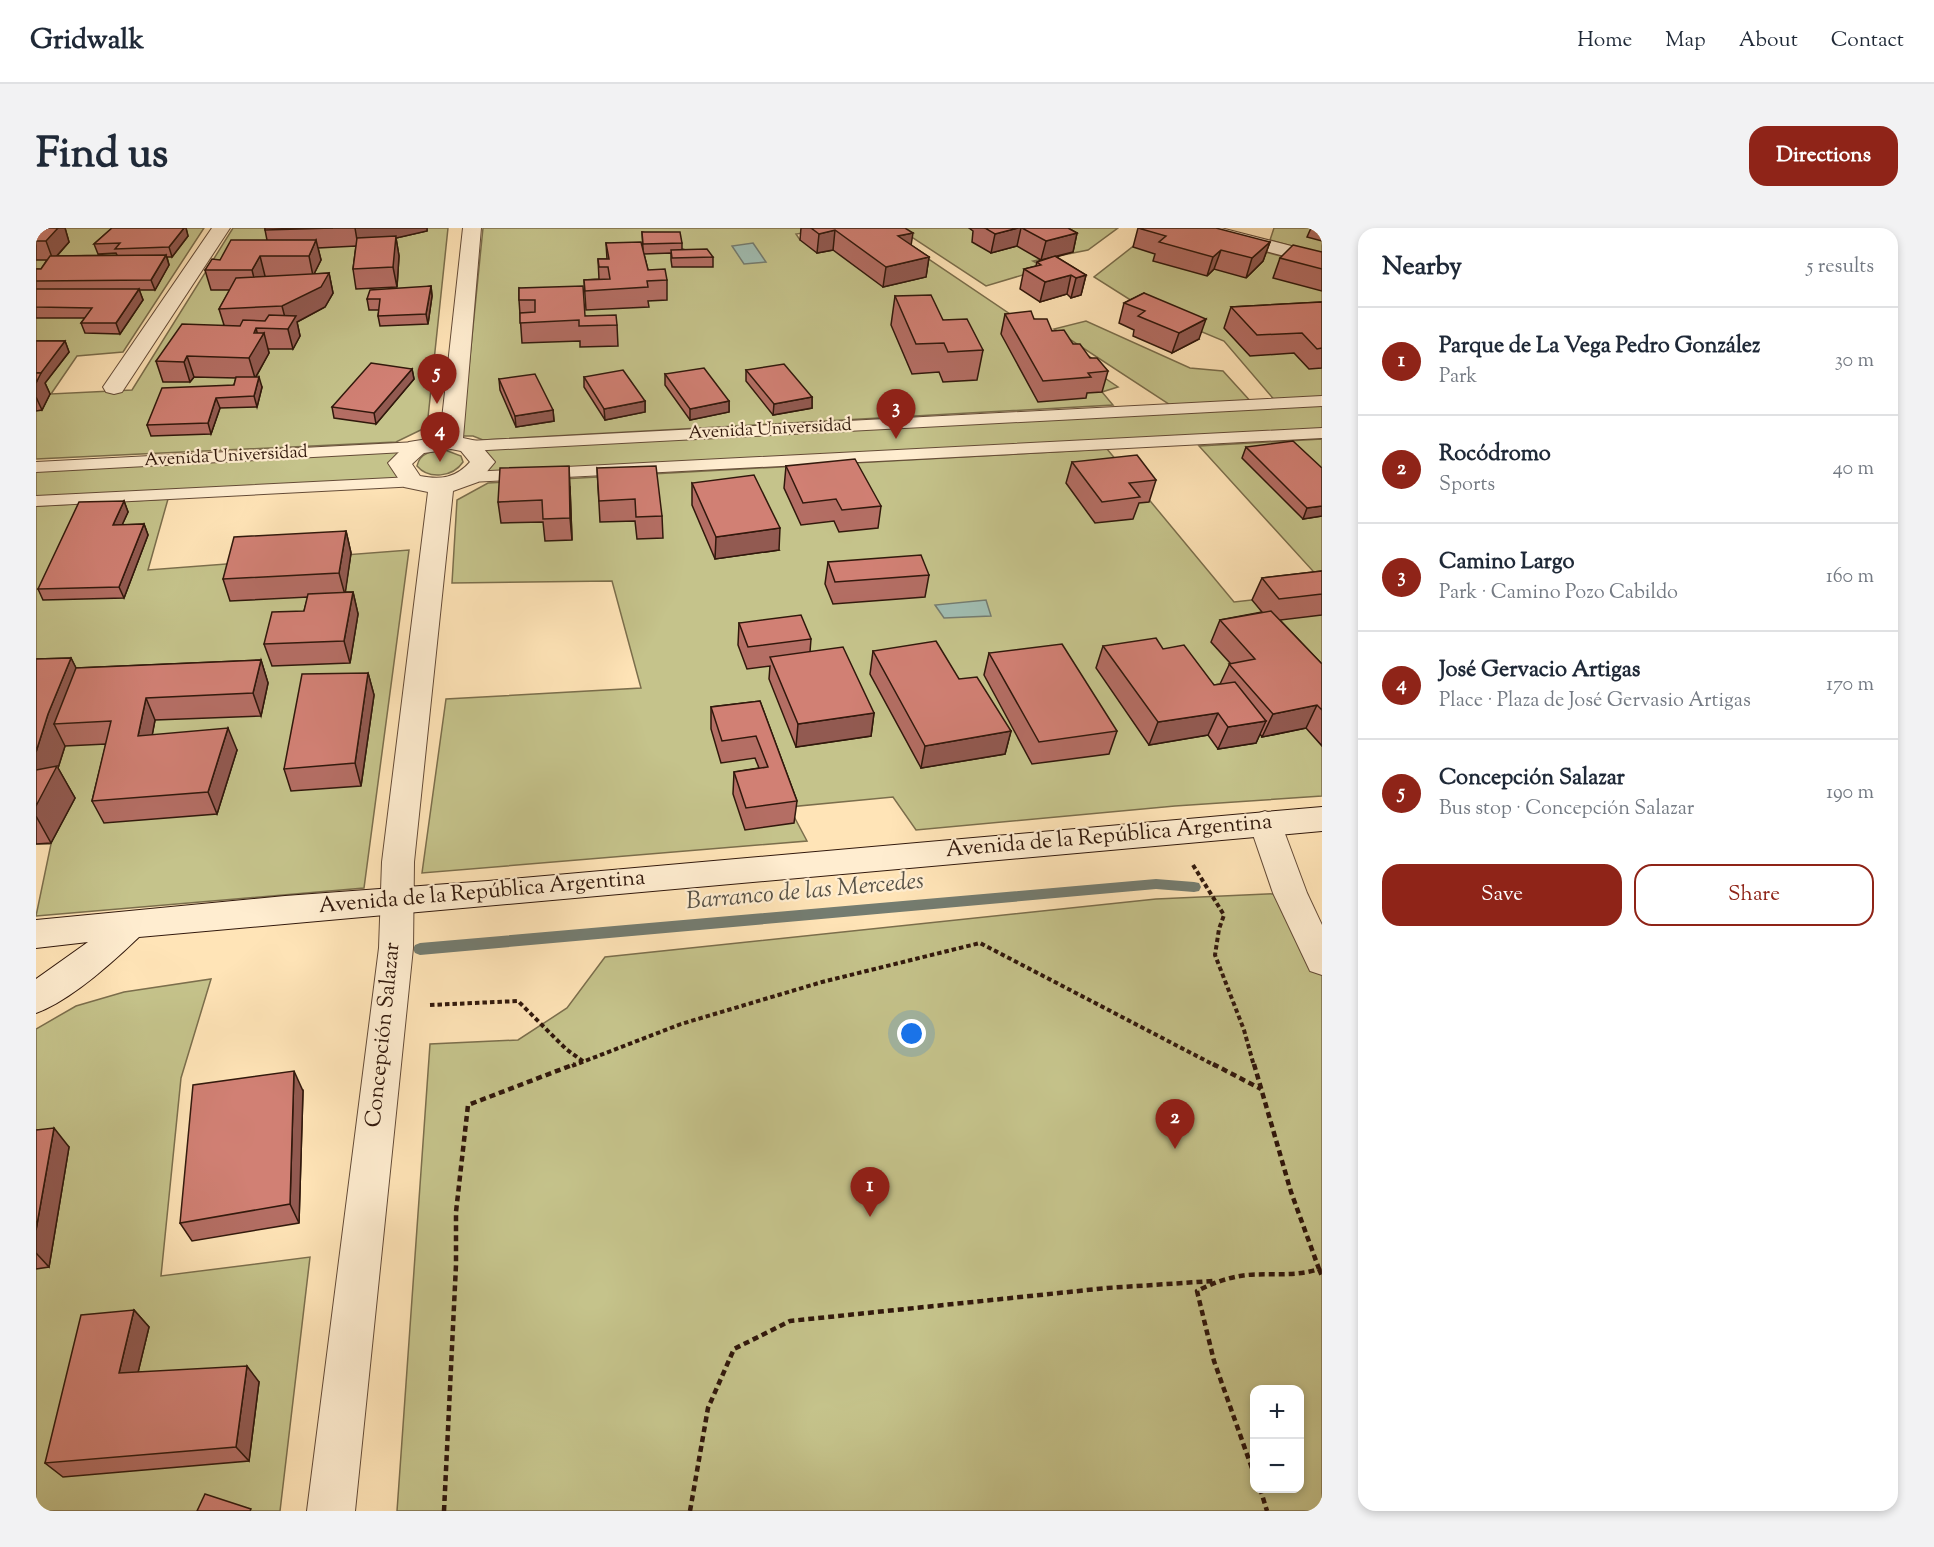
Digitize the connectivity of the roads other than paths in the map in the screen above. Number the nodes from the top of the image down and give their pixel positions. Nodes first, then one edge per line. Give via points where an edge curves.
1 (221, 228) edge
2 (472, 228) edge
3 (1200, 228) edge
4 (1260, 236) edge
5 (1322, 261) edge
6 (114, 387) dead end
7 (1322, 401) edge
8 (1322, 433) edge
9 (460, 444) junction
10 (417, 447) junction
11 (36, 467) edge
12 (471, 477) junction
13 (412, 482) junction
14 (441, 487) junction
15 (36, 501) edge
16 (1322, 819) edge
17 (1265, 823) junction
18 (397, 899) junction
19 (130, 925) junction
20 (36, 934) edge
21 (1322, 961) edge
22 (36, 998) edge
23 (331, 1511) edge

1 - 6 street
2 - 9 street
3 - 4 street
4 - 5 street
7 - 9 lane, Avenida Universidad
8 - 12 lane, Avenida Universidad
9 - 10 street
9 - 12 street via 483,462
10 - 11 lane, Avenida Universidad
10 - 13 street via 400,463
12 - 14 street
13 - 14 street
13 - 15 lane, Avenida Universidad
14 - 18 street, Concepción Salazar
16 - 17 street, Avenida de la República Argentina
17 - 18 street, Avenida de la República Argentina
17 - 21 street via 1290,893
18 - 19 street, Avenida de la República Argentina
18 - 23 street, Concepción Salazar via 396,948
19 - 20 street, Avenida de la República Argentina
19 - 22 street via 99,953

